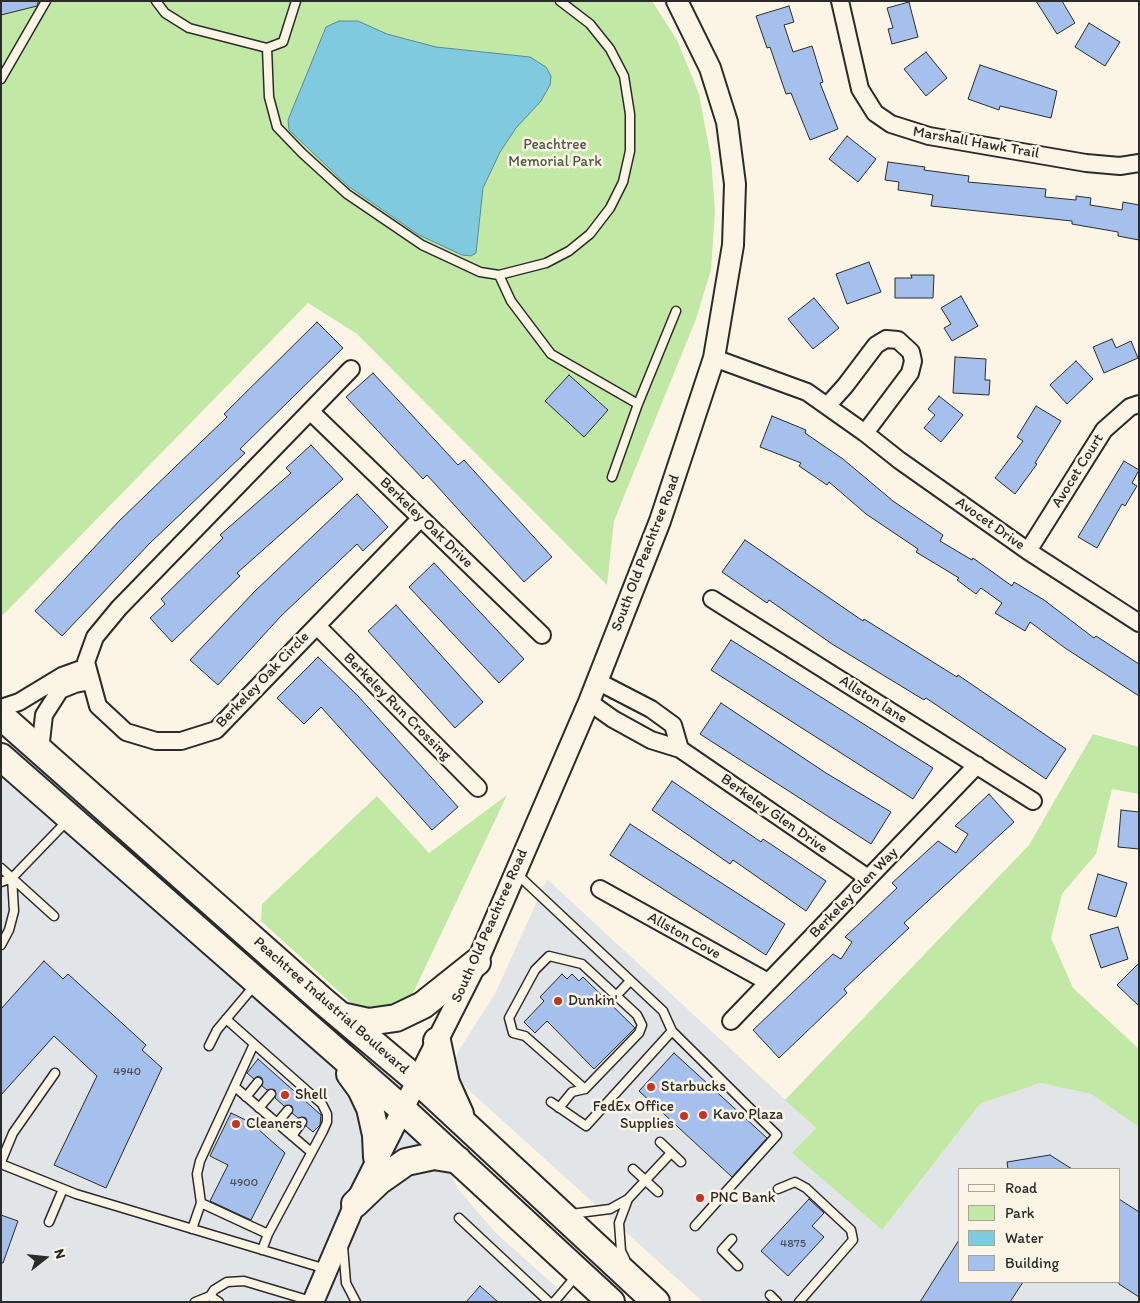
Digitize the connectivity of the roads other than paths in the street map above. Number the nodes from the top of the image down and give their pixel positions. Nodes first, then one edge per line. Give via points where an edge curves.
1 (46, 1) edge
2 (156, 1) edge
3 (296, 1) edge
4 (560, 1) edge
5 (677, 1) edge
6 (840, 1) edge
7 (267, 48) junction
8 (1, 78) edge
9 (1139, 163) edge
10 (499, 275) junction
11 (676, 311) dead end
12 (714, 358) junction
13 (351, 369) dead end
14 (638, 404) junction
15 (1139, 404) edge
16 (827, 406) junction
17 (310, 411) junction
18 (865, 433) junction
19 (612, 477) dead end
20 (421, 518) junction
21 (1028, 551) junction
22 (712, 600) dead end
23 (1139, 622) edge
24 (317, 626) junction
25 (542, 635) dead end
26 (89, 674) junction
27 (597, 681) junction
28 (41, 689) junction
29 (52, 702) junction
30 (589, 702) junction
31 (1, 708) edge
32 (659, 715) junction
33 (1, 716) edge
34 (645, 737) junction
35 (680, 749) junction
36 (40, 750) junction
37 (1, 757) edge
38 (977, 765) junction
39 (478, 788) dead end
40 (1033, 800) dead end
41 (70, 818) junction
42 (1, 868) edge
43 (515, 873) junction
44 (12, 878) junction
45 (868, 878) junction
46 (1, 882) edge
47 (600, 889) dead end
48 (54, 916) dead end
49 (1, 945) edge
50 (477, 962) junction
51 (630, 980) junction
52 (257, 981) junction
53 (768, 982) junction
54 (616, 996) junction
55 (340, 1016) junction
56 (226, 1019) junction
57 (731, 1021) dead end
58 (672, 1032) junction
59 (437, 1041) junction
60 (254, 1044) junction
61 (209, 1046) dead end
62 (332, 1047) junction
63 (54, 1072) dead end
64 (417, 1080) junction
65 (258, 1082) dead end
66 (234, 1087) junction
67 (585, 1089) junction
68 (271, 1094) dead end
69 (246, 1097) junction
70 (551, 1102) dead end
71 (259, 1108) junction
72 (401, 1108) junction
73 (559, 1108) junction
74 (288, 1110) dead end
75 (302, 1122) dead end
76 (277, 1123) junction
77 (474, 1133) junction
78 (292, 1136) junction
79 (660, 1142) dead end
80 (310, 1152) junction
81 (671, 1153) junction
82 (377, 1157) junction
83 (458, 1160) junction
84 (681, 1162) dead end
85 (1, 1163) edge
86 (633, 1169) dead end
87 (644, 1180) junction
88 (63, 1189) junction
89 (778, 1189) dead end
90 (658, 1192) dead end
91 (628, 1199) junction
92 (201, 1203) junction
93 (355, 1204) junction
94 (562, 1215) junction
95 (459, 1218) dead end
96 (49, 1222) dead end
97 (695, 1226) dead end
98 (192, 1229) junction
99 (342, 1232) junction
100 (268, 1234) junction
101 (732, 1239) dead end
102 (262, 1250) junction
103 (738, 1266) dead end
104 (326, 1269) junction
105 (579, 1273) junction
106 (648, 1294) edge
107 (770, 1295) dead end
108 (210, 1296) junction
109 (195, 1302) edge
110 (219, 1302) edge
111 (313, 1302) edge
112 (356, 1302) edge
113 (549, 1302) edge
114 (554, 1302) edge
115 (610, 1302) edge
116 (777, 1302) edge
117 (799, 1302) edge

1 - 8 lane
2 - 7 lane via 165,13 189,28
3 - 7 lane via 283,42
4 - 10 lane via 590,24 610,49 624,76 630,114 630,151 625,174 610,208 590,234 546,264
5 - 12 street, South Old Peachtree Road via 710,68 727,122 735,184 733,245
6 - 9 street, Marshall Hawk Trail via 860,89 875,112 891,124 929,136 1086,162 1120,166
7 - 10 lane via 269,97 277,127 302,153 347,194 422,245 480,272
10 - 14 lane via 511,301 551,354
11 - 14 lane
12 - 16 street, Avocet Drive via 807,392
12 - 27 street, South Old Peachtree Road via 660,521
13 - 17 street, Berkeley Oak Circle
14 - 19 lane
15 - 21 street, Avocet Court via 1130,407 1104,430
16 - 18 street, Avocet Drive
16 - 18 street via 876,345 886,339 898,340 911,352 910,373
17 - 20 street, Berkeley Oak Drive
17 - 26 street, Berkeley Oak Circle via 119,608 95,638 86,662
18 - 21 street, Avocet Drive
20 - 24 street, Berkeley Oak Circle
20 - 25 street, Berkeley Oak Drive
21 - 23 street, Avocet Drive
22 - 38 street, Allston lane
24 - 26 street, Berkeley Oak Circle via 216,730 181,741 156,741 126,732 98,706
24 - 39 street, Berkeley Run Crossing
26 - 28 street via 62,676
26 - 29 street via 60,690
27 - 30 street, South Old Peachtree Road
27 - 32 street
28 - 29 street
28 - 31 street
29 - 36 street via 44,715
30 - 34 street, Berkeley Glen Drive
30 - 43 street, South Old Peachtree Road
32 - 34 street
32 - 35 street via 673,725
33 - 36 highway, Peachtree Industrial Boulevard
34 - 35 street, Berkeley Glen Drive
35 - 45 street, Berkeley Glen Drive
36 - 55 highway, Peachtree Industrial Boulevard
37 - 41 highway, Peachtree Industrial Boulevard
38 - 40 street, Allston lane
38 - 45 street, Berkeley Glen Way
41 - 44 lane
41 - 52 highway, Peachtree Industrial Boulevard
42 - 44 lane
43 - 50 street, South Old Peachtree Road
43 - 51 lane
44 - 46 lane
44 - 48 lane
44 - 49 lane via 14,911
45 - 53 street, Berkeley Glen Way
47 - 53 street, Allston Cove
50 - 55 highway via 422,1005 396,1018 368,1022
50 - 59 street, South Old Peachtree Road
51 - 54 lane
51 - 58 lane via 663,1011
52 - 56 lane
52 - 62 highway, Peachtree Industrial Boulevard
53 - 57 street, Berkeley Glen Way
54 - 67 lane via 638,1015 642,1025
54 - 67 lane via 582,964 568,958 549,956 535,970 509,1018 514,1033 525,1036
55 - 64 highway, Peachtree Industrial Boulevard
56 - 60 lane
56 - 61 lane
58 - 73 lane via 586,1126
58 - 97 lane via 778,1135
59 - 64 street, South Old Peachtree Road
59 - 77 highway via 446,1083 461,1116
60 - 66 lane
60 - 80 lane via 272,1065 328,1114 323,1131
62 - 72 highway, Peachtree Industrial Boulevard
62 - 82 highway via 361,1088 370,1108
63 - 85 lane via 13,1132
64 - 72 street, South Old Peachtree Road
64 - 77 highway, Peachtree Industrial Boulevard
65 - 69 lane
66 - 69 lane
66 - 92 lane via 200,1162 197,1174
67 - 73 lane via 572,1092
68 - 71 lane
69 - 71 lane
70 - 73 lane
71 - 76 lane
72 - 82 street, South Old Peachtree Road
72 - 83 highway, Peachtree Industrial Boulevard
74 - 76 lane
75 - 78 lane
76 - 78 lane
77 - 94 highway, Peachtree Industrial Boulevard
78 - 80 lane
79 - 81 lane
80 - 100 lane
81 - 84 lane
81 - 87 lane
82 - 93 street, South Old Peachtree Road
83 - 93 highway via 434,1156 406,1162
83 - 105 highway, Peachtree Industrial Boulevard
85 - 88 lane
86 - 87 lane
87 - 90 lane
87 - 91 lane
88 - 96 lane
88 - 98 lane
89 - 117 lane via 795,1182 806,1188 850,1230 853,1240
91 - 94 lane via 610,1208
91 - 106 lane via 619,1223 621,1251
92 - 98 lane
92 - 100 lane
93 - 99 street, South Old Peachtree Road
94 - 106 highway, Peachtree Industrial Boulevard
95 - 113 lane
98 - 102 lane
99 - 104 street, South Old Peachtree Road
99 - 112 lane via 346,1283
100 - 102 lane
101 - 103 lane via 722,1250
102 - 104 lane
104 - 111 street, South Old Peachtree Road
105 - 114 lane
105 - 115 highway, Peachtree Industrial Boulevard
107 - 116 lane
108 - 109 lane
108 - 110 lane
108 - 111 lane via 226,1282 244,1281

